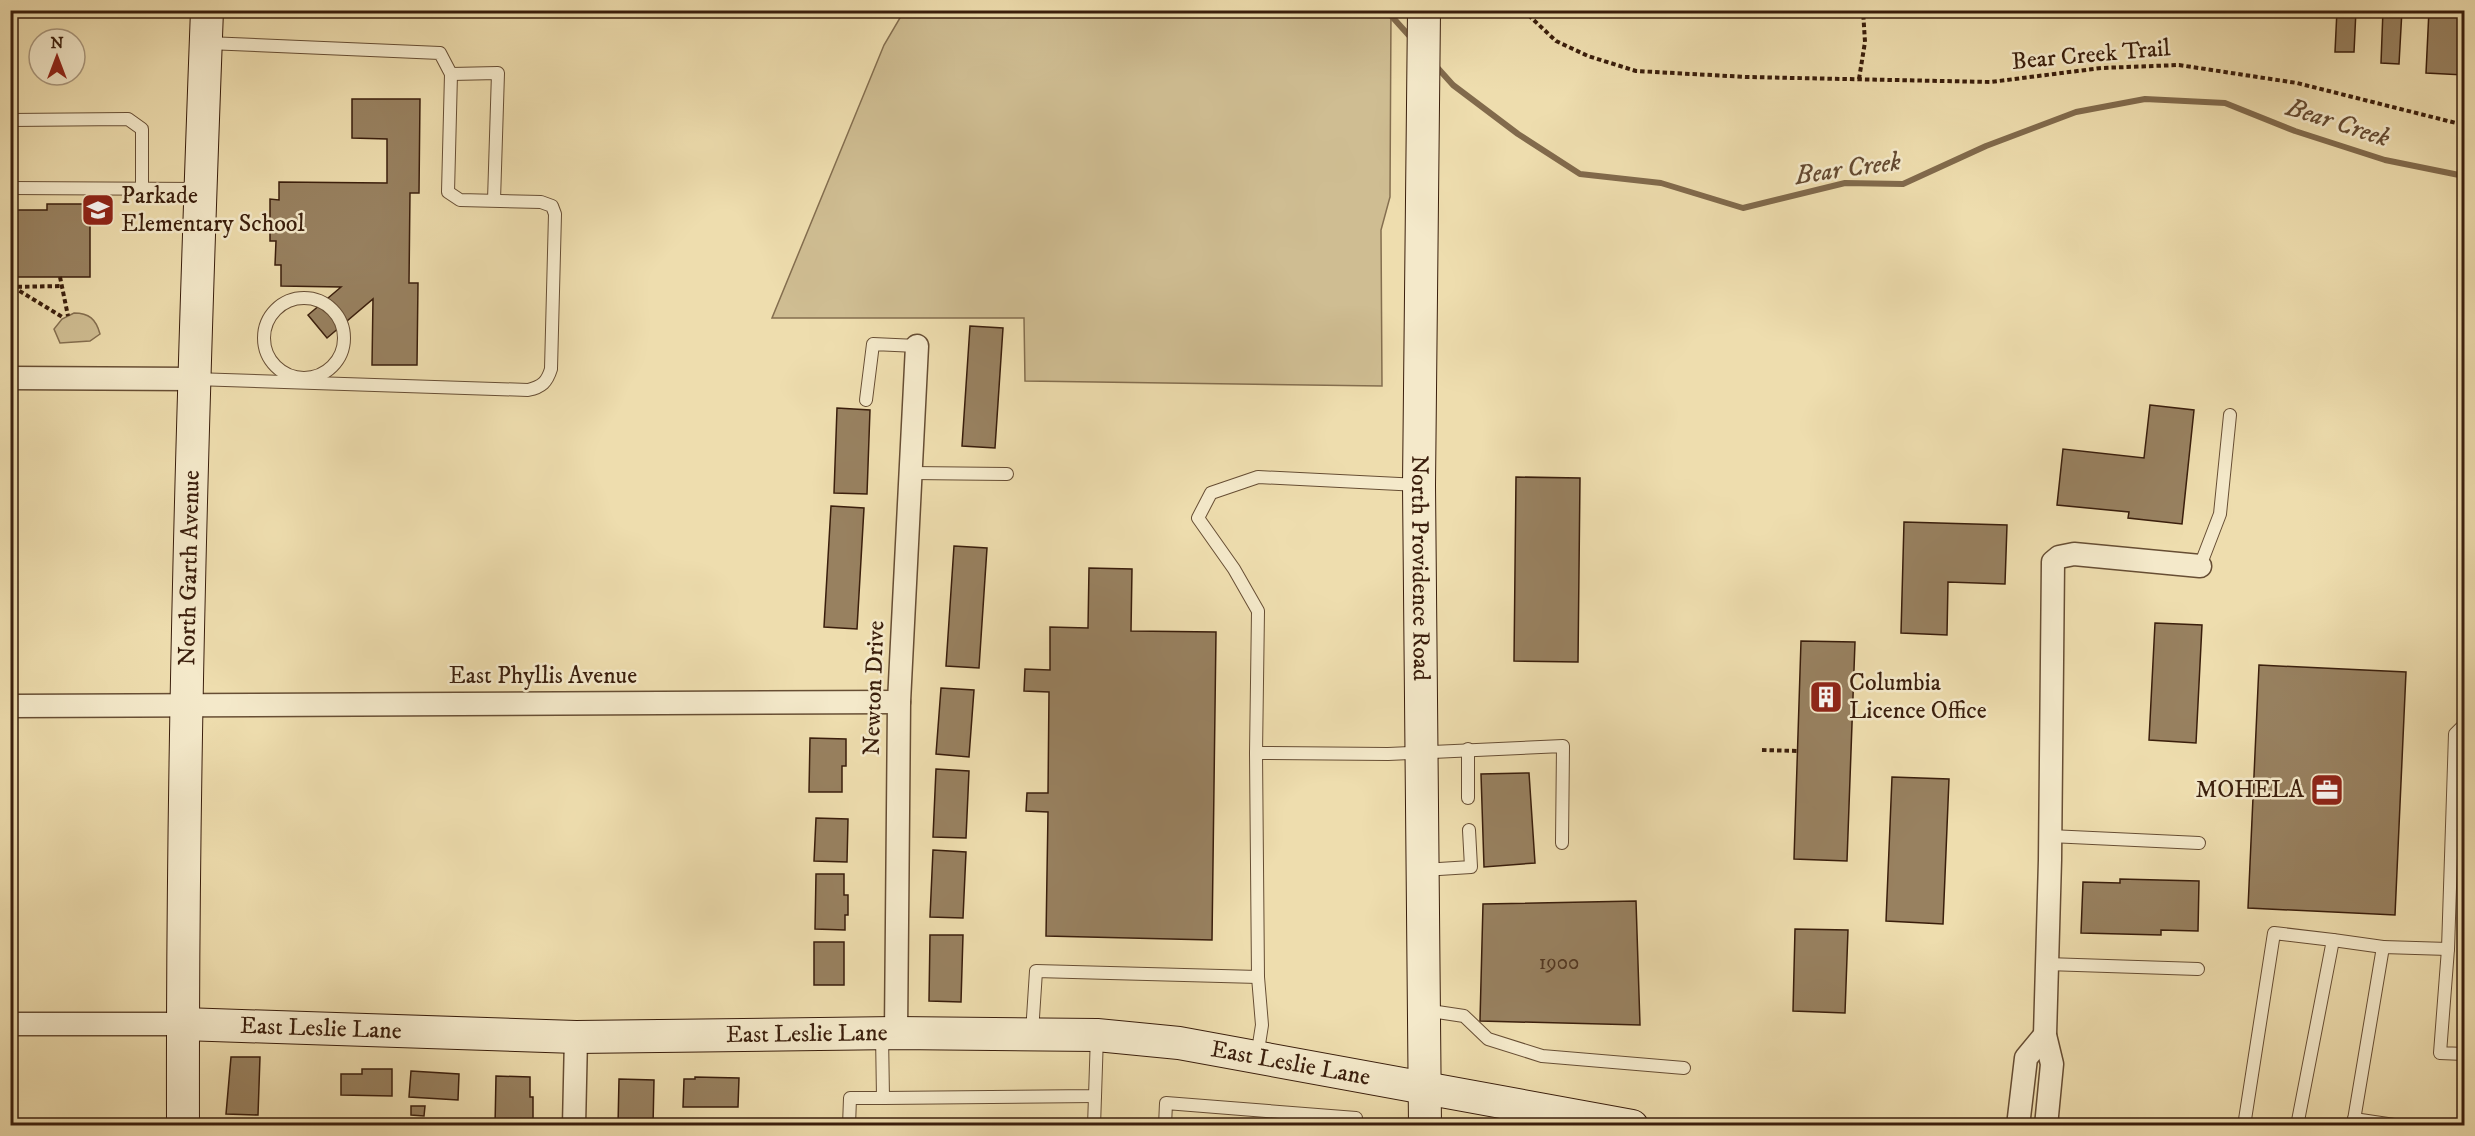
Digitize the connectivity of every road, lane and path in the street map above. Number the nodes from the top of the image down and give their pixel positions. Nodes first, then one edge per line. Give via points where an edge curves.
1 (207, 10) edge
2 (1424, 10) edge
3 (1523, 10) edge
4 (1863, 10) edge
5 (206, 43) junction
6 (451, 74) junction
7 (1859, 79) junction
8 (10, 120) edge
9 (2464, 125) edge
10 (10, 188) edge
11 (141, 188) junction
12 (200, 189) junction
13 (494, 200) junction
14 (60, 277) dead end
15 (62, 286) junction
16 (12, 287) edge
17 (917, 346) joint
18 (10, 378) edge
19 (193, 379) junction
20 (301, 380) junction
21 (866, 400) dead end
22 (2230, 415) dead end
23 (911, 472) junction
24 (1008, 474) dead end
25 (1419, 485) junction
26 (2200, 566) joint
27 (898, 702) junction
28 (187, 704) junction
29 (10, 706) edge
30 (2464, 725) edge
31 (1468, 749) junction
32 (1762, 750) dead end
33 (1797, 751) dead end
34 (1420, 752) junction
35 (1256, 753) junction
36 (1468, 798) dead end
37 (1469, 830) dead end
38 (2050, 836) junction
39 (1562, 843) dead end
40 (2199, 843) dead end
41 (1421, 870) junction
42 (2333, 940) junction
43 (2384, 947) junction
44 (2448, 949) junction
45 (2047, 964) junction
46 (2198, 969) dead end
47 (1258, 976) junction
48 (1423, 1010) junction
49 (10, 1024) edge
50 (183, 1024) junction
51 (889, 1033) junction
52 (1032, 1035) junction
53 (1097, 1035) junction
54 (2044, 1035) junction
55 (576, 1037) junction
56 (2464, 1054) edge
57 (1257, 1058) junction
58 (1684, 1068) dead end
59 (1425, 1089) junction
60 (1095, 1096) junction
61 (883, 1098) junction
62 (1540, 1109) junction
63 (2354, 1122) edge
64 (183, 1125) edge
65 (574, 1125) edge
66 (849, 1125) edge
67 (1094, 1125) edge
68 (1165, 1125) edge
69 (1355, 1125) edge
70 (1425, 1125) edge
71 (1508, 1125) edge
72 (1632, 1125) edge
73 (2018, 1125) edge
74 (2046, 1125) edge
75 (2244, 1125) edge
76 (2297, 1125) edge
77 (2401, 1125) edge

1 - 5 street, North Garth Avenue
2 - 25 street, North Providence Road
3 - 7 path, Bear Creek Trail via 1556,41 1636,71
4 - 7 path via 1865,42
5 - 6 lane via 440,53
5 - 12 street, North Garth Avenue
6 - 13 lane via 448,192 459,200
6 - 13 lane via 498,73
7 - 9 path, Bear Creek Trail via 1991,82 2101,68 2179,65 2296,83
8 - 11 lane via 128,119 142,129
10 - 11 lane
11 - 12 lane
12 - 19 street, North Garth Avenue
13 - 20 lane via 541,202 552,206 555,214 551,369 547,381 528,390
14 - 15 path
15 - 16 path
15 - 16 path via 66,317
17 - 21 lane via 873,344
17 - 23 street, Newton Drive
18 - 19 street
19 - 20 lane
19 - 28 street, North Garth Avenue
20 - 20 lane via 335,364 344,341 338,316 317,300 303,298 278,308 269,318 264,345 269,358 283,372
22 - 26 lane via 2220,514
23 - 24 lane
23 - 27 street, Newton Drive
25 - 34 street, North Providence Road
25 - 35 lane via 1258,477 1211,493 1198,518 1258,611
26 - 38 street via 2074,554 2053,562
27 - 28 street, East Phyllis Avenue
27 - 51 street, Newton Drive
28 - 29 street, East Phyllis Avenue
28 - 50 street, North Garth Avenue
30 - 44 lane via 2455,734
31 - 34 lane
31 - 36 lane
31 - 39 lane via 1563,746
32 - 33 path
34 - 35 lane
34 - 41 street, North Providence Road
35 - 47 lane
37 - 41 lane via 1471,867
38 - 40 lane
38 - 45 street
41 - 48 street, North Providence Road
42 - 43 lane
42 - 75 lane via 2274,933
42 - 76 lane
43 - 44 lane
43 - 63 lane
44 - 56 lane via 2440,1053
45 - 46 lane
45 - 54 street
47 - 52 lane via 1036,971
47 - 57 lane via 1262,1025
48 - 58 lane via 1464,1016 1488,1039 1542,1056
48 - 59 street, North Providence Road
49 - 50 street
50 - 55 street, East Leslie Lane
50 - 64 street, North Garth Avenue
51 - 52 street, East Leslie Lane
51 - 55 street, East Leslie Lane
51 - 61 lane
52 - 53 street, East Leslie Lane
53 - 57 street, East Leslie Lane via 1179,1043
53 - 60 lane
54 - 73 street via 2026,1058
54 - 74 street via 2052,1064
55 - 65 street
57 - 59 street, East Leslie Lane
59 - 62 street, East Leslie Lane
59 - 70 street, North Providence Road
60 - 61 lane
60 - 67 lane
61 - 66 lane via 850,1098
62 - 71 street
62 - 72 street, East Leslie Lane
63 - 77 lane
68 - 69 lane via 1166,1103 1356,1118

